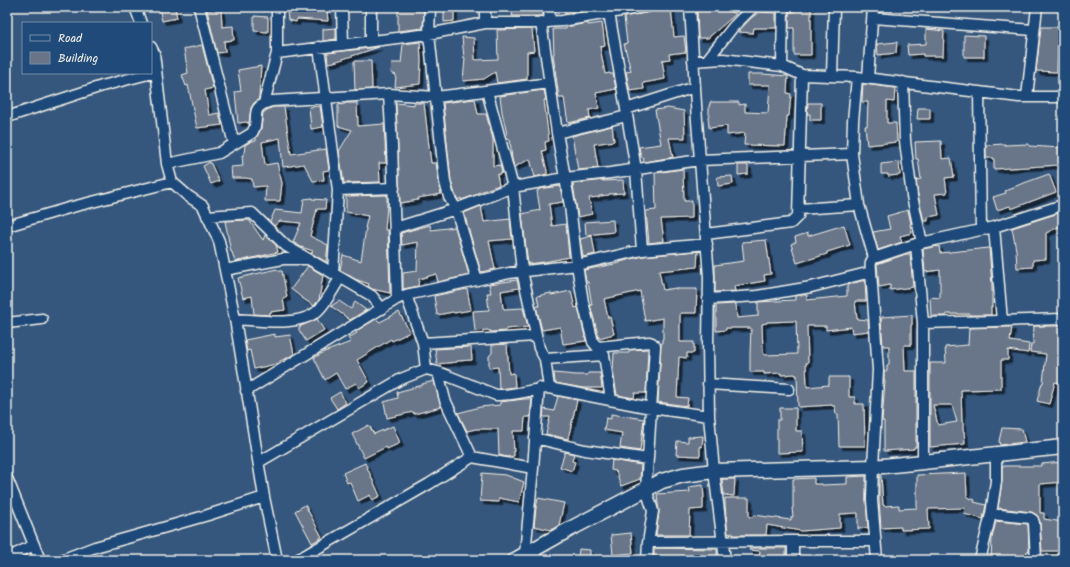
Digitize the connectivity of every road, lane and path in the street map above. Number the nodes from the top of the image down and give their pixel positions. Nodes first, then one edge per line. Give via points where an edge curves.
1 (135, 7) edge
2 (199, 7) edge
3 (277, 7) edge
4 (342, 7) edge
5 (371, 7) edge
6 (430, 7) edge
7 (485, 7) edge
8 (550, 7) edge
9 (644, 7) edge
10 (690, 7) edge
11 (753, 7) edge
12 (783, 7) edge
13 (834, 7) edge
14 (873, 7) edge
15 (1036, 7) edge
16 (608, 13) junction
17 (873, 18) junction
18 (141, 22) edge
19 (545, 22) junction
20 (485, 23) junction
21 (1033, 30) junction
22 (429, 34) junction
23 (371, 41) junction
24 (343, 44) junction
25 (319, 47) junction
26 (152, 49) edge
27 (277, 53) junction
28 (707, 60) junction
29 (693, 61) junction
30 (155, 65) junction
31 (782, 66) junction
32 (152, 73) edge
33 (148, 74) edge
34 (802, 75) junction
35 (832, 76) junction
36 (857, 77) junction
37 (868, 78) junction
38 (903, 82) junction
39 (550, 83) junction
40 (695, 87) junction
41 (487, 90) junction
42 (979, 92) junction
43 (389, 94) junction
44 (436, 97) junction
45 (1027, 97) junction
46 (1063, 97) edge
47 (326, 98) junction
48 (264, 103) junction
49 (627, 112) junction
50 (7, 117) edge
51 (557, 133) junction
52 (234, 144) junction
53 (852, 154) junction
54 (800, 156) junction
55 (700, 160) junction
56 (167, 164) junction
57 (636, 170) junction
58 (565, 178) junction
59 (172, 182) junction
60 (512, 187) junction
61 (394, 188) junction
62 (338, 190) junction
63 (859, 205) junction
64 (1063, 205) edge
65 (456, 208) junction
66 (799, 209) junction
67 (207, 216) junction
68 (7, 226) edge
69 (994, 227) junction
70 (395, 228) junction
71 (981, 230) junction
72 (706, 239) junction
73 (919, 243) junction
74 (642, 250) junction
75 (874, 258) junction
76 (309, 260) junction
77 (576, 265) junction
78 (225, 270) junction
79 (522, 271) junction
80 (871, 272) junction
81 (336, 276) junction
82 (477, 280) junction
83 (401, 297) junction
84 (708, 299) junction
85 (382, 308) junction
86 (42, 319) dead end
87 (235, 319) junction
88 (1063, 319) edge
89 (1002, 321) junction
90 (7, 323) edge
91 (923, 323) junction
92 (536, 336) junction
93 (423, 343) junction
94 (597, 347) junction
95 (604, 355) junction
96 (546, 359) junction
97 (426, 369) junction
98 (438, 372) junction
99 (708, 384) junction
100 (544, 388) junction
101 (789, 389) dead end
102 (246, 391) junction
103 (611, 400) junction
104 (651, 408) junction
105 (708, 416) junction
106 (535, 438) junction
107 (1063, 447) edge
108 (996, 454) junction
109 (472, 457) junction
110 (648, 459) junction
111 (259, 462) junction
112 (924, 462) junction
113 (872, 467) junction
114 (533, 468) junction
115 (714, 471) junction
116 (7, 478) edge
117 (646, 489) junction
118 (264, 496) junction
119 (991, 514) junction
120 (792, 541) junction
121 (723, 542) junction
122 (875, 542) junction
123 (648, 543) junction
124 (34, 545) junction
125 (527, 556) edge
126 (7, 558) edge
127 (40, 560) edge
128 (61, 560) edge
129 (277, 560) edge
130 (297, 560) edge
131 (646, 560) edge
132 (725, 560) edge
133 (793, 560) edge
134 (877, 560) edge
135 (980, 560) edge
136 (1036, 560) edge

1 - 18 street
2 - 52 street
3 - 27 street
4 - 24 street
5 - 23 street
6 - 22 street
7 - 20 street
8 - 19 street
9 - 16 street
10 - 29 street
11 - 28 street via 732,28
12 - 31 street
13 - 35 street
14 - 17 street
15 - 21 street
16 - 19 street
16 - 49 street
17 - 21 street
17 - 37 street
19 - 20 street
19 - 39 street
20 - 22 street
21 - 45 street
22 - 23 street
22 - 44 street
23 - 24 street
24 - 25 street
25 - 27 street
25 - 47 street
26 - 30 street
27 - 48 street
28 - 29 street
28 - 31 street via 723,59
29 - 40 street
30 - 32 street
30 - 56 street
31 - 34 street
33 - 50 street
34 - 35 street
34 - 54 street
35 - 36 street
36 - 37 street
36 - 53 street
37 - 38 street
38 - 42 street
38 - 73 street via 905,141
39 - 41 street
39 - 51 street
40 - 49 street
40 - 55 street
41 - 44 street
41 - 60 street
42 - 45 street
42 - 71 street
43 - 44 street
43 - 47 street
43 - 61 street
44 - 65 street via 445,182 449,197
45 - 46 street
47 - 48 street
47 - 62 street
48 - 52 street via 255,113 252,133
49 - 51 street
49 - 57 street
51 - 58 street
52 - 56 street via 219,153
53 - 54 street
53 - 63 street
54 - 55 street
54 - 66 street
55 - 57 street
55 - 72 street
56 - 59 street
57 - 58 street
57 - 74 street
58 - 60 street
58 - 77 street
59 - 67 street via 203,206
59 - 68 street
60 - 65 street
60 - 79 street
61 - 62 street
61 - 70 street
62 - 81 street
63 - 66 street
63 - 75 street
64 - 69 street
65 - 70 street
65 - 82 street
66 - 72 street via 798,216 791,223
67 - 76 street via 252,213 286,246
67 - 78 street via 219,241
69 - 71 street
69 - 89 street
70 - 83 street
71 - 73 street
72 - 74 street
72 - 84 street
73 - 75 street
73 - 91 street
74 - 77 street
75 - 80 street via 870,263
76 - 78 street via 283,259
76 - 81 street
77 - 79 street
77 - 94 street via 592,342
78 - 87 street
79 - 82 street
79 - 92 street
80 - 84 street via 811,287 757,296
80 - 113 street via 878,370
81 - 85 street via 372,296
81 - 87 street via 325,302 316,313 303,320 290,322
82 - 83 street
83 - 85 street
83 - 93 street
84 - 99 street
85 - 102 street
86 - 90 street
87 - 102 street
88 - 89 street
89 - 91 street
91 - 112 street
92 - 93 street
92 - 96 street via 539,348
93 - 97 street
94 - 95 street
94 - 104 street via 649,342 655,346
95 - 96 street
95 - 103 street
96 - 100 street
97 - 98 street
97 - 111 street via 401,379
98 - 100 street via 496,396
98 - 109 street via 445,400
99 - 101 street
99 - 105 street
100 - 103 street
100 - 106 street
102 - 111 street
103 - 104 street
104 - 105 street
104 - 110 street
105 - 115 street
106 - 110 street via 585,450
106 - 114 street
107 - 108 street
108 - 112 street
108 - 119 street via 996,481
109 - 114 street
109 - 130 street
110 - 117 street
111 - 118 street
112 - 113 street
113 - 115 street
113 - 122 street
114 - 125 street
115 - 117 street via 683,475
115 - 121 street
116 - 124 street
117 - 123 street via 653,511
117 - 125 street via 570,529
118 - 128 street via 208,515 95,547
118 - 129 street
119 - 135 street
119 - 136 street via 1033,520
120 - 121 street
120 - 122 street
120 - 133 street
121 - 123 street
121 - 132 street
122 - 134 street
123 - 131 street
124 - 126 street
124 - 127 street

